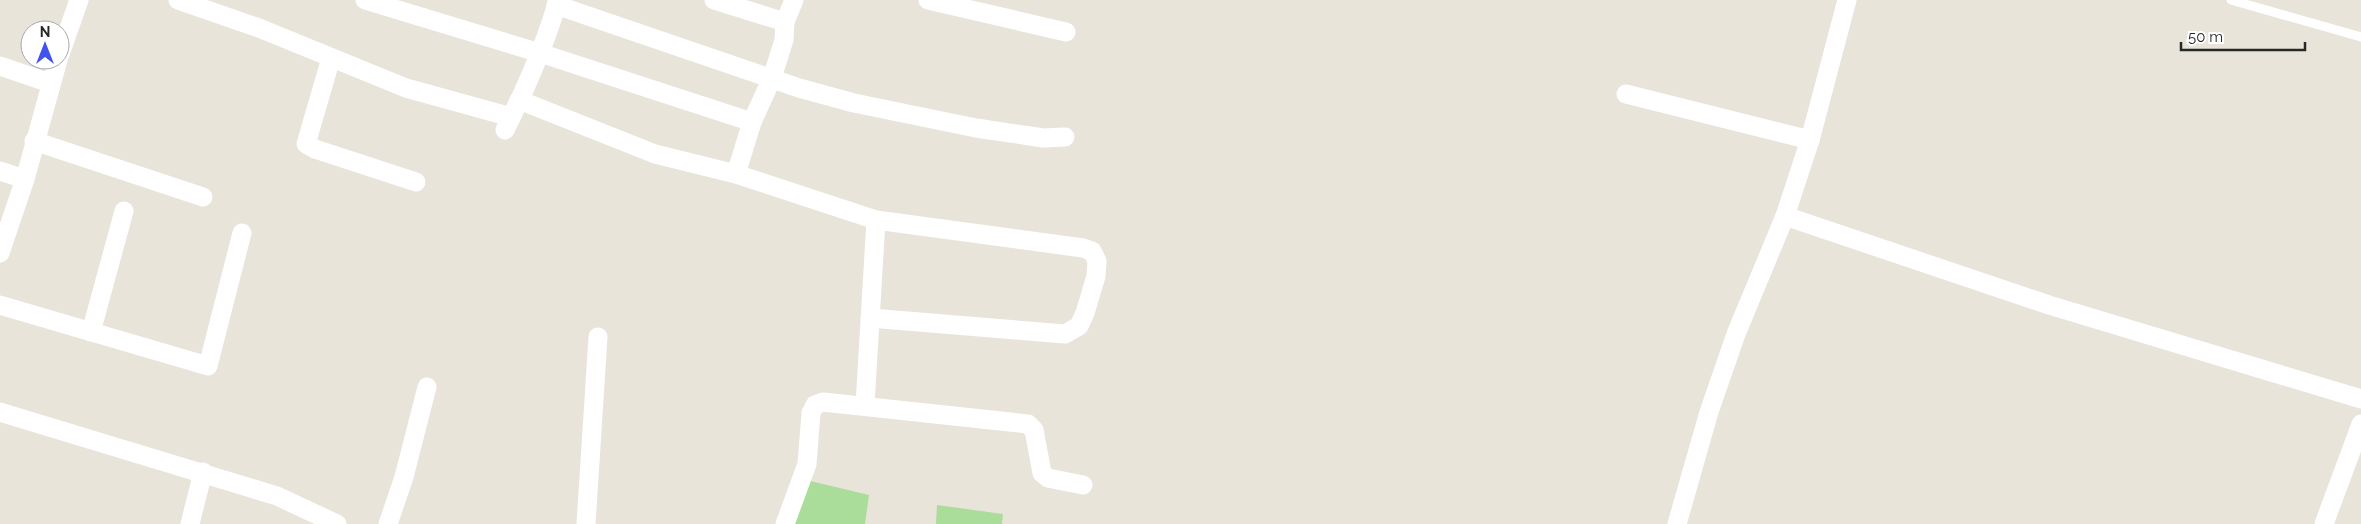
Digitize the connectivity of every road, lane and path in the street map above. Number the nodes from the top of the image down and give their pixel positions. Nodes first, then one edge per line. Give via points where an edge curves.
1 (78, 0) edge
2 (178, 0) edge
3 (365, 0) edge
4 (714, 0) edge
5 (794, 0) edge
6 (928, 0) edge
7 (1847, 0) edge
8 (2232, 0) edge
9 (557, 2) edge
10 (785, 22) junction
11 (70, 24) edge
12 (1066, 32) dead end
13 (2361, 37) edge
14 (540, 53) junction
15 (331, 58) junction
16 (0, 66) edge
17 (55, 70) edge
18 (772, 78) junction
19 (50, 83) junction
20 (1626, 94) dead end
21 (512, 116) junction
22 (752, 122) junction
23 (1065, 136) dead end
24 (1810, 140) junction
25 (34, 141) junction
26 (0, 171) edge
27 (736, 174) junction
28 (25, 179) junction
29 (416, 182) dead end
30 (203, 197) dead end
31 (124, 211) dead end
32 (1785, 216) junction
33 (876, 220) junction
34 (242, 233) dead end
35 (0, 253) edge
36 (0, 306) edge
37 (870, 318) junction
38 (91, 332) junction
39 (598, 337) dead end
40 (427, 387) dead end
41 (2361, 399) edge
42 (865, 405) junction
43 (0, 412) edge
44 (2361, 424) edge
45 (203, 472) junction
46 (1083, 485) dead end
47 (190, 524) edge
48 (337, 524) edge
49 (388, 524) edge
50 (586, 524) edge
51 (785, 524) edge
52 (1676, 524) edge
53 (2324, 524) edge

1 - 11 street
2 - 15 street via 259,28
3 - 14 street
4 - 10 street
5 - 10 street
6 - 12 street
7 - 24 street
8 - 13 lane
9 - 14 street
9 - 18 street
10 - 18 street via 784,40
14 - 21 street
14 - 22 street
15 - 21 street via 406,88
15 - 29 street via 306,144
16 - 19 street
17 - 19 street
18 - 22 street
18 - 23 street via 799,88 916,117 1043,138
19 - 25 street
20 - 24 street
21 - 27 street
22 - 27 street
24 - 32 street
25 - 28 street
25 - 30 street
26 - 28 street
27 - 33 street
28 - 35 street
31 - 38 street
32 - 41 street via 2049,305
32 - 52 street via 1730,351
33 - 37 street
33 - 37 street via 1083,248 1092,251 1097,261 1085,313 1079,326 1065,334
34 - 38 street via 208,366
36 - 38 street
37 - 42 street
39 - 50 street
40 - 49 street via 404,477
42 - 46 street via 1028,424 1034,430 1042,473 1048,478
42 - 51 street via 823,402 815,405 811,412 807,464
43 - 45 street
44 - 53 street
45 - 47 street
45 - 48 street via 277,496

